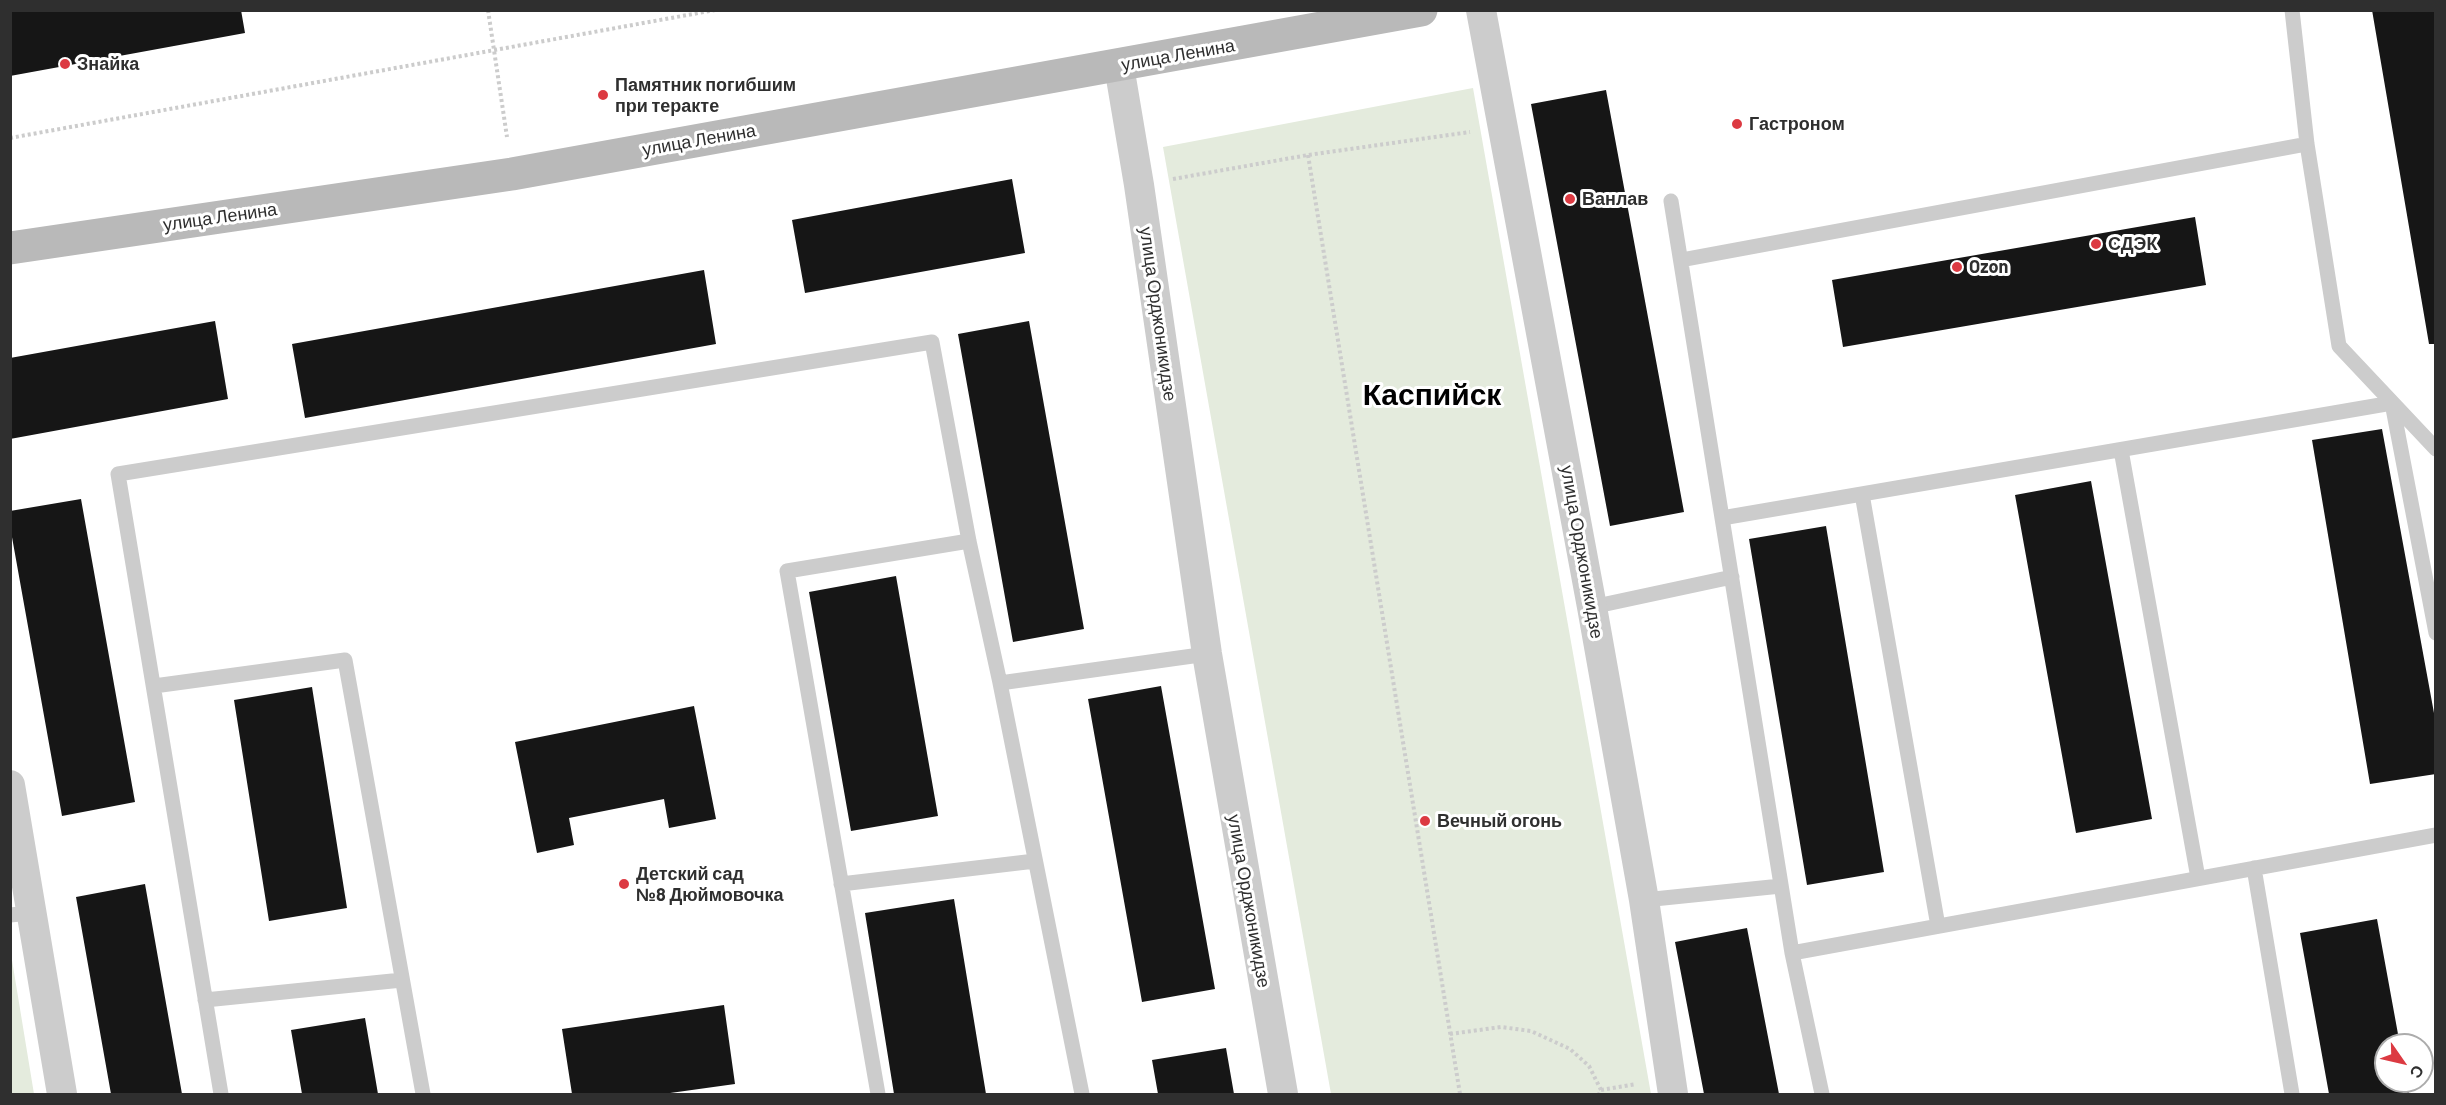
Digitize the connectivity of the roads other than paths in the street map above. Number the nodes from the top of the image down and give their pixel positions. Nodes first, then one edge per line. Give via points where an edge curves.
1 (1421, 10) edge
2 (1481, 10) edge
3 (2292, 10) edge
4 (1119, 66) junction
5 (2307, 144) junction
6 (1671, 201) dead end
7 (10, 249) edge
8 (1681, 260) junction
9 (2392, 403) junction
10 (2436, 449) edge
11 (2121, 450) junction
12 (1862, 494) junction
13 (1722, 518) junction
14 (969, 541) junction
15 (1732, 577) junction
16 (1592, 607) junction
17 (2436, 633) edge
18 (1207, 654) junction
19 (1000, 683) junction
20 (154, 686) junction
21 (10, 785) edge
22 (2436, 835) edge
23 (1035, 861) junction
24 (2254, 868) junction
25 (2198, 878) junction
26 (841, 884) junction
27 (1781, 886) junction
28 (1644, 900) junction
29 (21, 914) edge
30 (1938, 926) junction
31 (1792, 952) junction
32 (402, 980) junction
33 (205, 1000) junction
34 (62, 1095) edge
35 (221, 1095) edge
36 (423, 1095) edge
37 (878, 1095) edge
38 (1082, 1095) edge
39 (1282, 1095) edge
40 (1673, 1095) edge
41 (1822, 1095) edge
42 (2292, 1095) edge

1 - 4 street, улица Ленина
2 - 16 street, улица Орджоникидзе
3 - 5 lane
4 - 7 street, улица Ленина via 512,174
4 - 18 street, улица Орджоникидзе
5 - 8 lane
5 - 9 lane via 2339,346
6 - 8 lane
8 - 13 lane
9 - 10 lane
9 - 11 lane
9 - 17 lane
11 - 12 lane
11 - 25 lane
12 - 13 lane
12 - 30 lane
13 - 15 lane
14 - 19 lane
14 - 20 lane via 932,342 118,474
14 - 26 lane via 787,571
15 - 16 lane
15 - 27 lane
16 - 28 street, улица Орджоникидзе
18 - 19 lane
18 - 39 street, улица Орджоникидзе
19 - 23 lane
20 - 32 lane via 345,660
20 - 33 lane
21 - 29 street
22 - 24 lane
23 - 26 lane
23 - 38 lane
24 - 25 lane
24 - 42 lane
25 - 30 lane
26 - 37 lane
27 - 28 lane
27 - 31 lane
28 - 40 street, улица Орджоникидзе
29 - 34 street
30 - 31 lane
31 - 41 lane
32 - 33 lane
32 - 36 lane
33 - 35 lane

